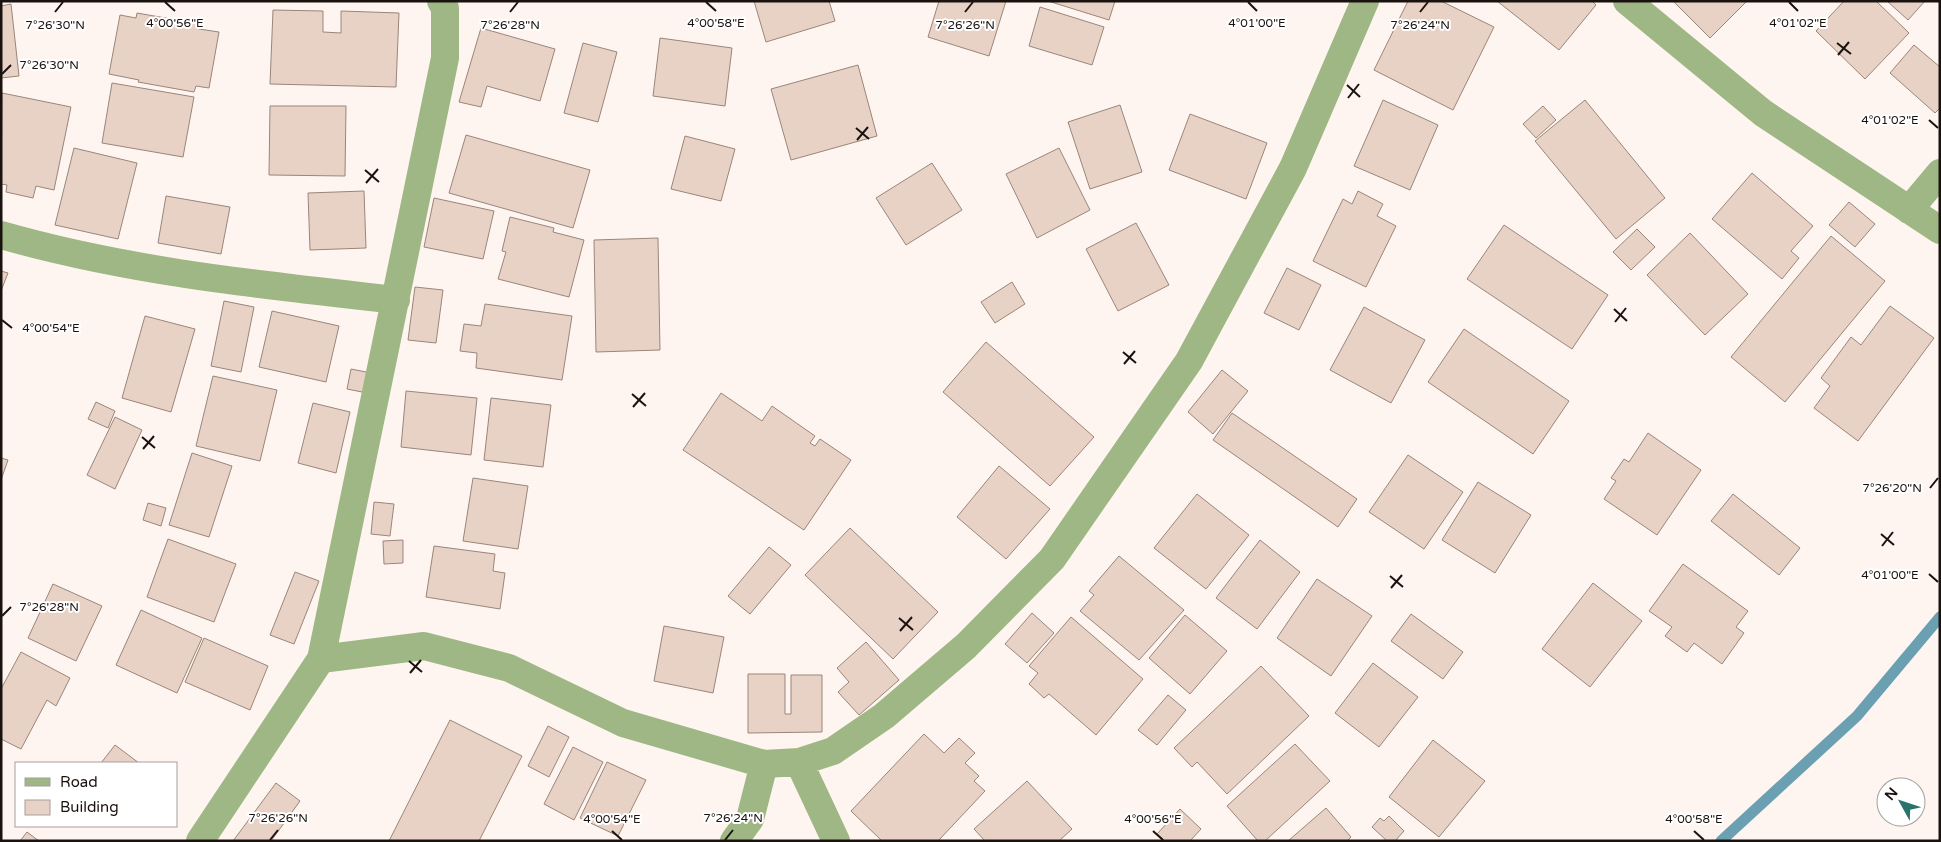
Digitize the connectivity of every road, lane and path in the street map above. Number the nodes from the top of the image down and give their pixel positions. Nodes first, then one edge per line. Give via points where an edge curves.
1 (441, 1) edge
2 (1365, 1) edge
3 (1627, 1) edge
4 (1940, 173) edge
5 (1909, 210) junction
6 (1940, 230) edge
7 (1, 235) edge
8 (396, 300) junction
9 (321, 659) junction
10 (799, 762) junction
11 (764, 764) junction
12 (200, 841) edge
13 (734, 841) edge
14 (836, 841) edge

1 - 8 street via 445,8 445,58
2 - 10 street via 1294,168 1189,360 1052,559 966,646 884,716 833,751
3 - 5 street via 1763,113
4 - 5 street
5 - 6 street
7 - 8 street via 112,262 214,279
8 - 9 street
9 - 11 street via 424,646 509,668 623,723
9 - 12 street
10 - 11 street
10 - 14 street
11 - 13 street via 750,819

